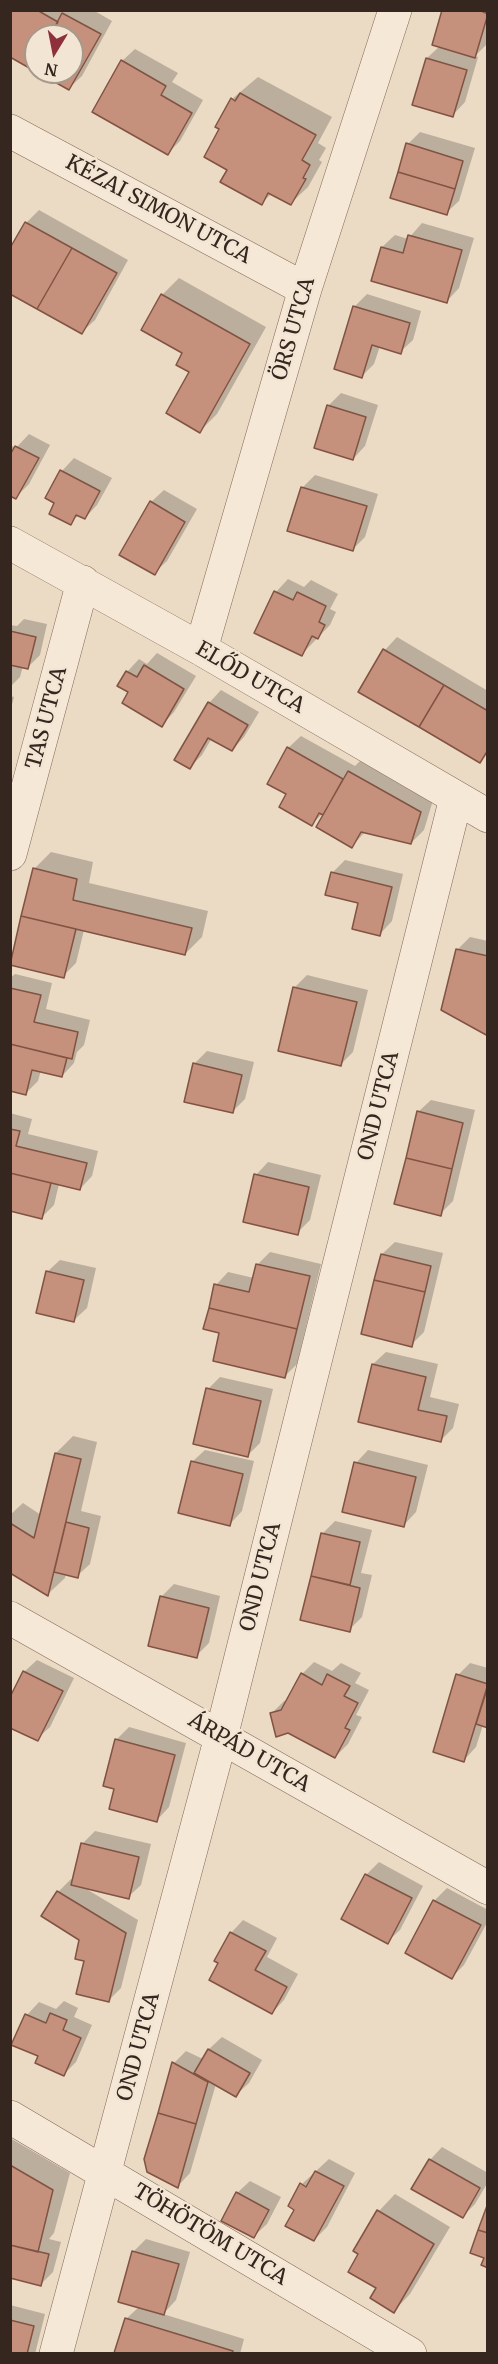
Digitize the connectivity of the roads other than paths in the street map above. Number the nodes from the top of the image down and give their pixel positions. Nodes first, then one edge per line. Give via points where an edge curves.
1 (395, 10) edge
2 (10, 131) edge
3 (305, 289) junction
4 (10, 543) edge
5 (83, 582) junction
6 (201, 649) junction
7 (456, 798) junction
8 (488, 816) edge
9 (10, 854) edge
10 (10, 1617) edge
11 (221, 1737) junction
12 (488, 1888) edge
13 (10, 2117) edge
14 (105, 2173) junction
15 (56, 2354) edge
16 (410, 2354) edge

1 - 3 street, ÖRS UTCA
2 - 3 street, KÉZAI SIMON UTCA
3 - 6 street, ÖRS UTCA
4 - 5 street, ELŐD UTCA
5 - 6 street, ELŐD UTCA
5 - 9 street, TAS UTCA
6 - 7 street, ELŐD UTCA
7 - 8 street, ELŐD UTCA
7 - 11 street, OND UTCA
10 - 11 street, ÁRPÁD UTCA
11 - 12 street, ÁRPÁD UTCA
11 - 14 street, OND UTCA
13 - 14 street, TÖHÖTÖM UTCA
14 - 15 street, OND UTCA
14 - 16 street, TÖHÖTÖM UTCA

